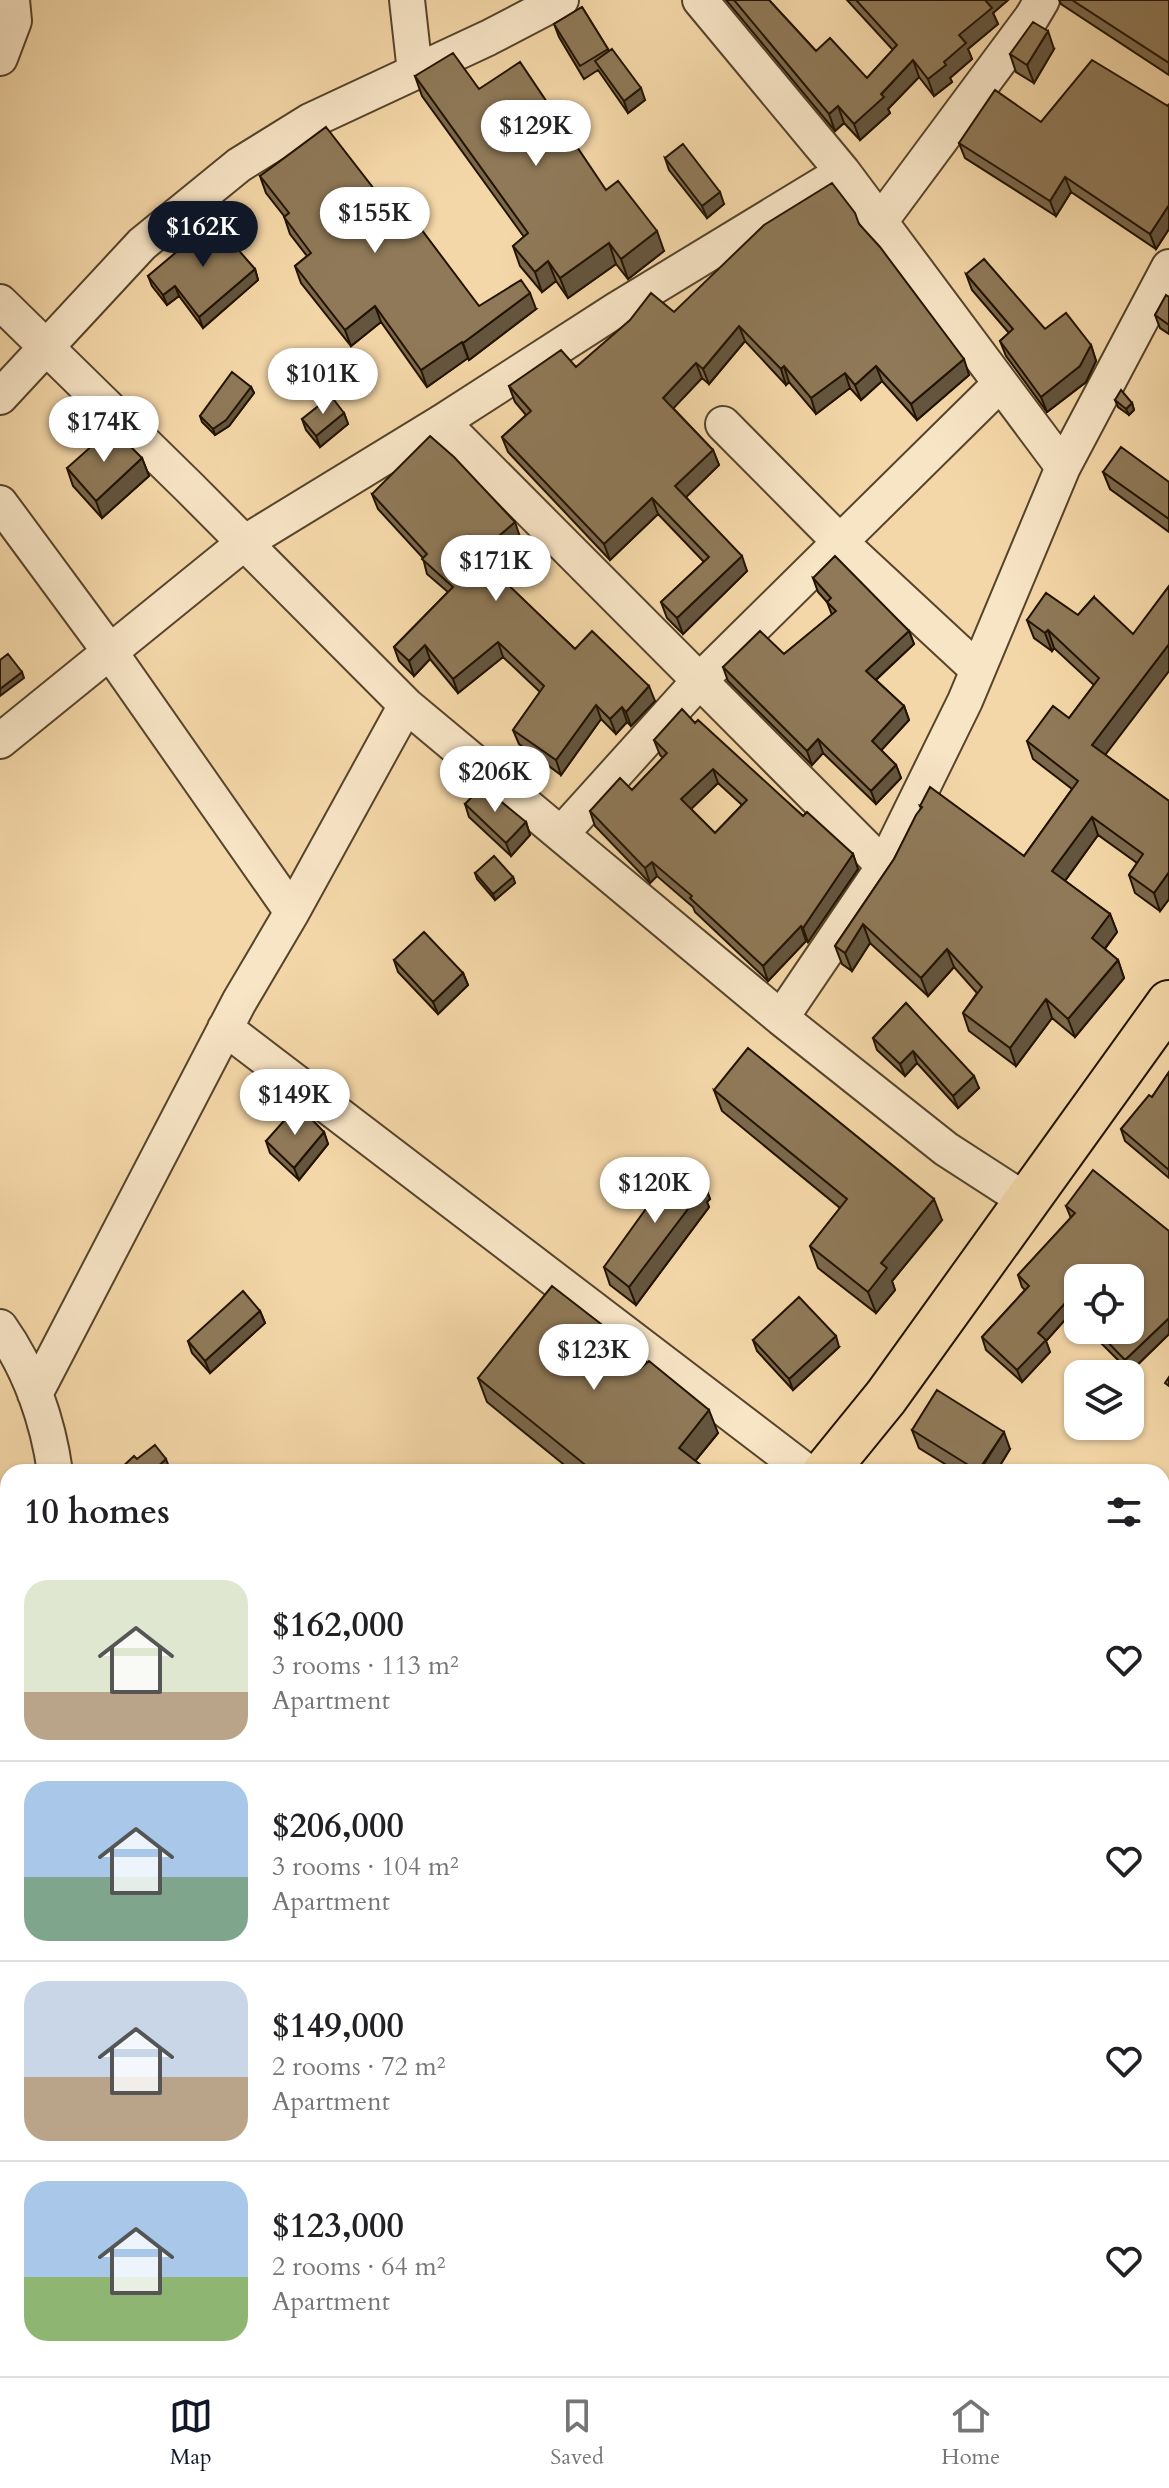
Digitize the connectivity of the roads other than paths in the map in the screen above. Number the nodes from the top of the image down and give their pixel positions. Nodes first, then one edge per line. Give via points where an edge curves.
1 (12, 0) edge
2 (407, 0) edge
3 (561, 0) edge
4 (700, 0) edge
5 (1042, 0) edge
6 (0, 58) edge
7 (415, 72) junction
8 (843, 172) junction
9 (879, 223) junction
10 (1169, 267) edge
11 (0, 302) edge
12 (45, 346) junction
13 (1000, 384) junction
14 (0, 397) edge
15 (442, 422) junction
16 (723, 424) dead end
17 (1063, 467) junction
18 (0, 503) edge
19 (839, 541) junction
20 (244, 543) junction
21 (110, 652) junction
22 (978, 670) junction
23 (700, 680) junction
24 (406, 705) junction
25 (0, 741) edge
26 (561, 834) junction
27 (884, 866) junction
28 (292, 912) junction
29 (1169, 1003) edge
30 (781, 1018) junction
31 (225, 1028) junction
32 (1028, 1202) junction
33 (0, 1327) edge
34 (22, 1385) edge
35 (54, 1464) edge
36 (797, 1464) edge
37 (832, 1464) edge

1 - 6 street via 14,21
2 - 7 street
3 - 7 street
4 - 8 street
5 - 9 street
7 - 12 street via 310,121 239,165 142,244
8 - 9 street
8 - 15 street
9 - 13 street
10 - 17 street
11 - 12 street
12 - 14 street
12 - 20 street
13 - 17 street
13 - 19 street
15 - 20 street
15 - 23 street
16 - 19 street
17 - 22 street
18 - 21 street
19 - 22 street
19 - 23 street
20 - 21 street
20 - 24 street
21 - 25 street
21 - 28 street
22 - 27 street
23 - 26 street
23 - 27 street
24 - 26 street
24 - 28 street
26 - 30 street
27 - 30 street
28 - 31 street
29 - 32 main road
30 - 32 street via 946,1149
31 - 34 street
31 - 36 street
32 - 37 main road
33 - 34 street
34 - 35 street

